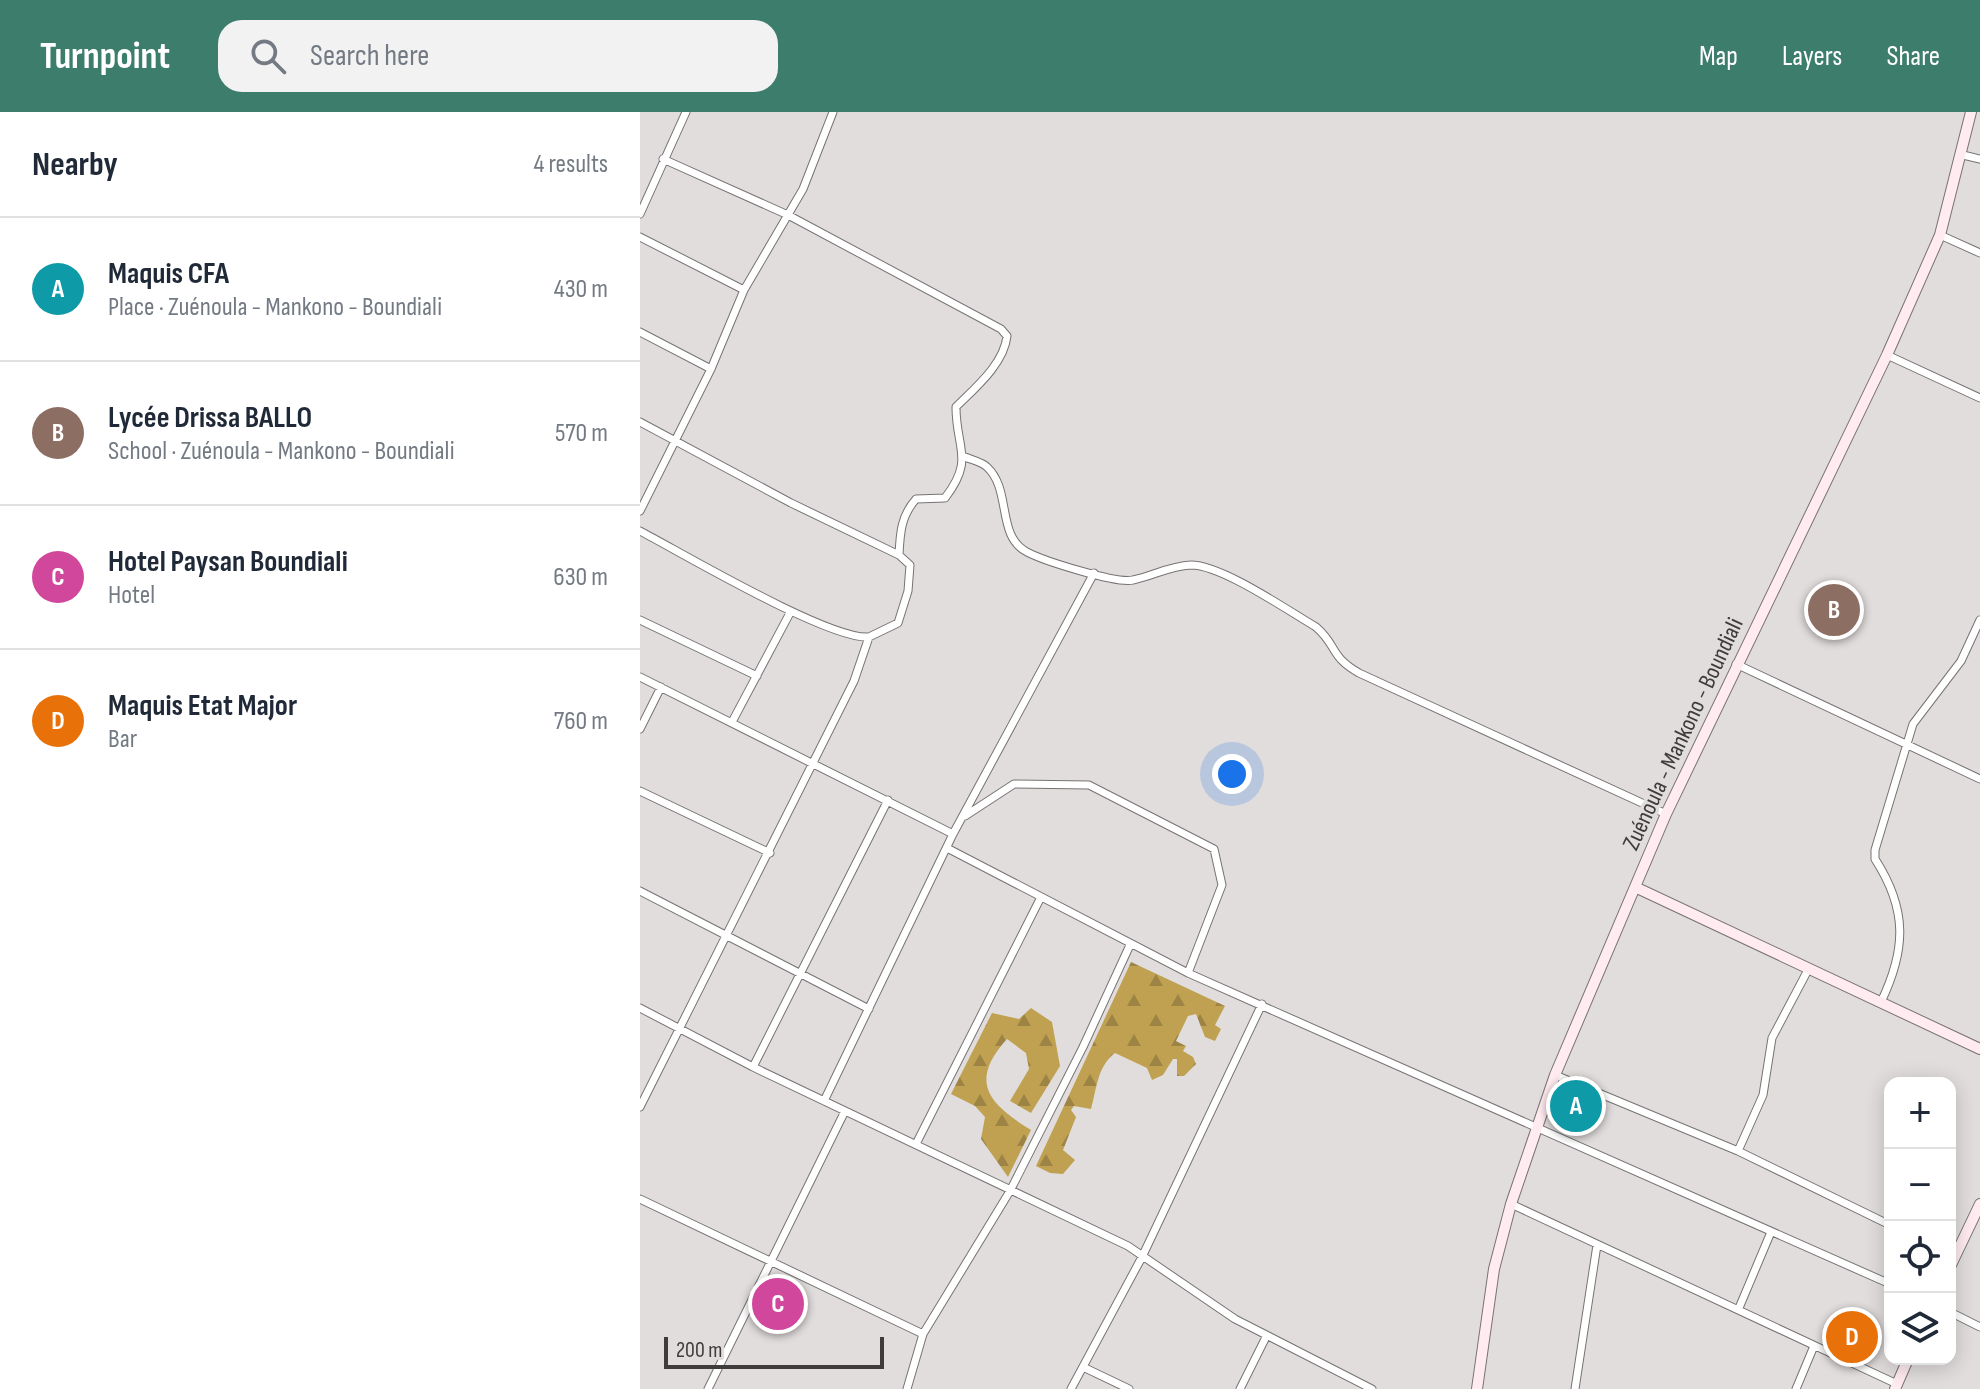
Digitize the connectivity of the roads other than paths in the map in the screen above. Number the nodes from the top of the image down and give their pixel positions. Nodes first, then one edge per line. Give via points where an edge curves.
1 (686, 112) edge
2 (833, 112) edge
3 (1971, 112) edge
4 (1963, 155) junction
5 (663, 159) junction
6 (1980, 159) edge
7 (640, 214) edge
8 (788, 215) junction
9 (1940, 235) junction
10 (640, 237) edge
11 (1980, 253) edge
12 (744, 290) junction
13 (640, 332) edge
14 (1887, 355) junction
15 (711, 369) junction
16 (1980, 398) edge
17 (640, 422) edge
18 (676, 439) junction
19 (965, 457) junction
20 (640, 511) edge
21 (640, 531) edge
22 (899, 555) junction
23 (1094, 573) junction
24 (791, 611) junction
25 (640, 620) edge
26 (1980, 620) edge
27 (1978, 632) edge
28 (869, 637) junction
29 (1736, 664) junction
30 (757, 676) junction
31 (640, 677) edge
32 (661, 687) junction
33 (732, 722) junction
34 (640, 729) edge
35 (1909, 746) junction
36 (813, 761) junction
37 (1980, 779) edge
38 (640, 791) edge
39 (888, 800) junction
40 (1666, 814) junction
41 (964, 817) junction
42 (953, 834) junction
43 (947, 848) junction
44 (770, 853) junction
45 (1635, 887) junction
46 (640, 891) edge
47 (1041, 897) junction
48 (728, 933) junction
49 (1130, 945) junction
50 (1809, 968) junction
51 (801, 971) junction
52 (1188, 973) junction
53 (1881, 1002) junction
54 (1262, 1004) junction
55 (640, 1008) edge
56 (869, 1009) junction
57 (679, 1028) junction
58 (1980, 1049) edge
59 (753, 1067) junction
60 (1555, 1075) junction
61 (824, 1101) junction
62 (640, 1107) edge
63 (845, 1111) junction
64 (1536, 1129) junction
65 (916, 1144) junction
66 (1738, 1151) junction
67 (1010, 1191) junction
68 (640, 1199) edge
69 (1511, 1204) junction
70 (1980, 1204) edge
71 (1884, 1222) edge
72 (1771, 1232) junction
73 (1597, 1245) junction
74 (1956, 1254) edge
75 (1142, 1257) junction
76 (771, 1262) junction
77 (1884, 1281) edge
78 (1739, 1308) junction
79 (1956, 1315) edge
80 (1980, 1327) edge
81 (923, 1334) junction
82 (1266, 1337) junction
83 (1814, 1346) junction
84 (1905, 1365) edge
85 (1083, 1367) junction
86 (1896, 1386) edge
87 (708, 1389) edge
88 (907, 1389) edge
89 (1071, 1389) edge
90 (1129, 1389) edge
91 (1240, 1389) edge
92 (1372, 1389) edge
93 (1477, 1389) edge
94 (1575, 1389) edge
95 (1796, 1389) edge

1 - 5 street
2 - 8 street
3 - 4 main road, Zuénoula - Mankono - Boundiali
4 - 6 street
4 - 9 main road, Zuénoula - Mankono - Boundiali
5 - 7 street
5 - 8 street
8 - 12 street
8 - 19 street via 1007,336 1006,347 983,380 956,407
9 - 11 street
9 - 14 main road, Zuénoula - Mankono - Boundiali
10 - 12 street
12 - 15 street
13 - 15 street
14 - 16 street
14 - 29 main road, Zuénoula - Mankono - Boundiali
15 - 18 street
17 - 18 street
18 - 20 street
18 - 22 street
19 - 22 street via 963,471 945,498 916,499 907,510
19 - 23 street via 986,466 995,479 1018,547
21 - 24 street
22 - 28 street via 910,565 898,623
23 - 40 street via 1131,581 1153,571 1193,565 1225,572 1316,627 1335,658 1359,673
23 - 41 street
24 - 28 street via 855,638
24 - 30 street
25 - 30 street
26 - 27 street
27 - 35 street via 1913,724
28 - 36 street via 854,681
29 - 35 street
29 - 40 main road, Zuénoula - Mankono - Boundiali
30 - 33 street
31 - 32 street
32 - 33 street
32 - 34 street
33 - 36 street
35 - 37 street
35 - 53 street via 1875,850 1901,923 1895,973
36 - 39 street
36 - 44 street
38 - 44 street
39 - 42 street
39 - 51 street
40 - 45 main road, Zuénoula - Mankono - Boundiali
41 - 42 street
41 - 52 street via 1014,784 1089,785 1214,849 1222,885
42 - 43 street
43 - 47 street
43 - 56 street
44 - 48 street
45 - 50 main road
45 - 60 main road, Zuénoula - Mankono - Boundiali
46 - 48 street
47 - 49 street
47 - 65 street
48 - 51 street
48 - 57 street
49 - 52 street
49 - 67 street
50 - 53 main road
50 - 66 street via 1772,1038 1767,1084
51 - 56 street
51 - 59 street
52 - 54 street
53 - 58 main road
54 - 64 street
54 - 75 street
55 - 57 street
56 - 61 street
57 - 59 street
57 - 62 street
59 - 61 street
60 - 64 main road, Zuénoula - Mankono - Boundiali
60 - 66 street
61 - 63 street
63 - 65 street
63 - 76 street
64 - 69 main road, Zuénoula - Mankono - Boundiali
64 - 72 street
65 - 67 street
66 - 71 street
67 - 75 street
67 - 81 street
68 - 76 street
69 - 73 street
69 - 93 main road, Zuénoula - Mankono - Boundiali via 1494,1269
70 - 74 main road
72 - 77 street
72 - 78 street
73 - 78 street
73 - 94 street
75 - 82 street
75 - 85 street
76 - 81 street
76 - 87 street
78 - 83 street
79 - 80 street
81 - 88 street
82 - 91 street
82 - 92 street
83 - 86 street
83 - 95 street
84 - 86 main road
85 - 89 street
85 - 90 street

